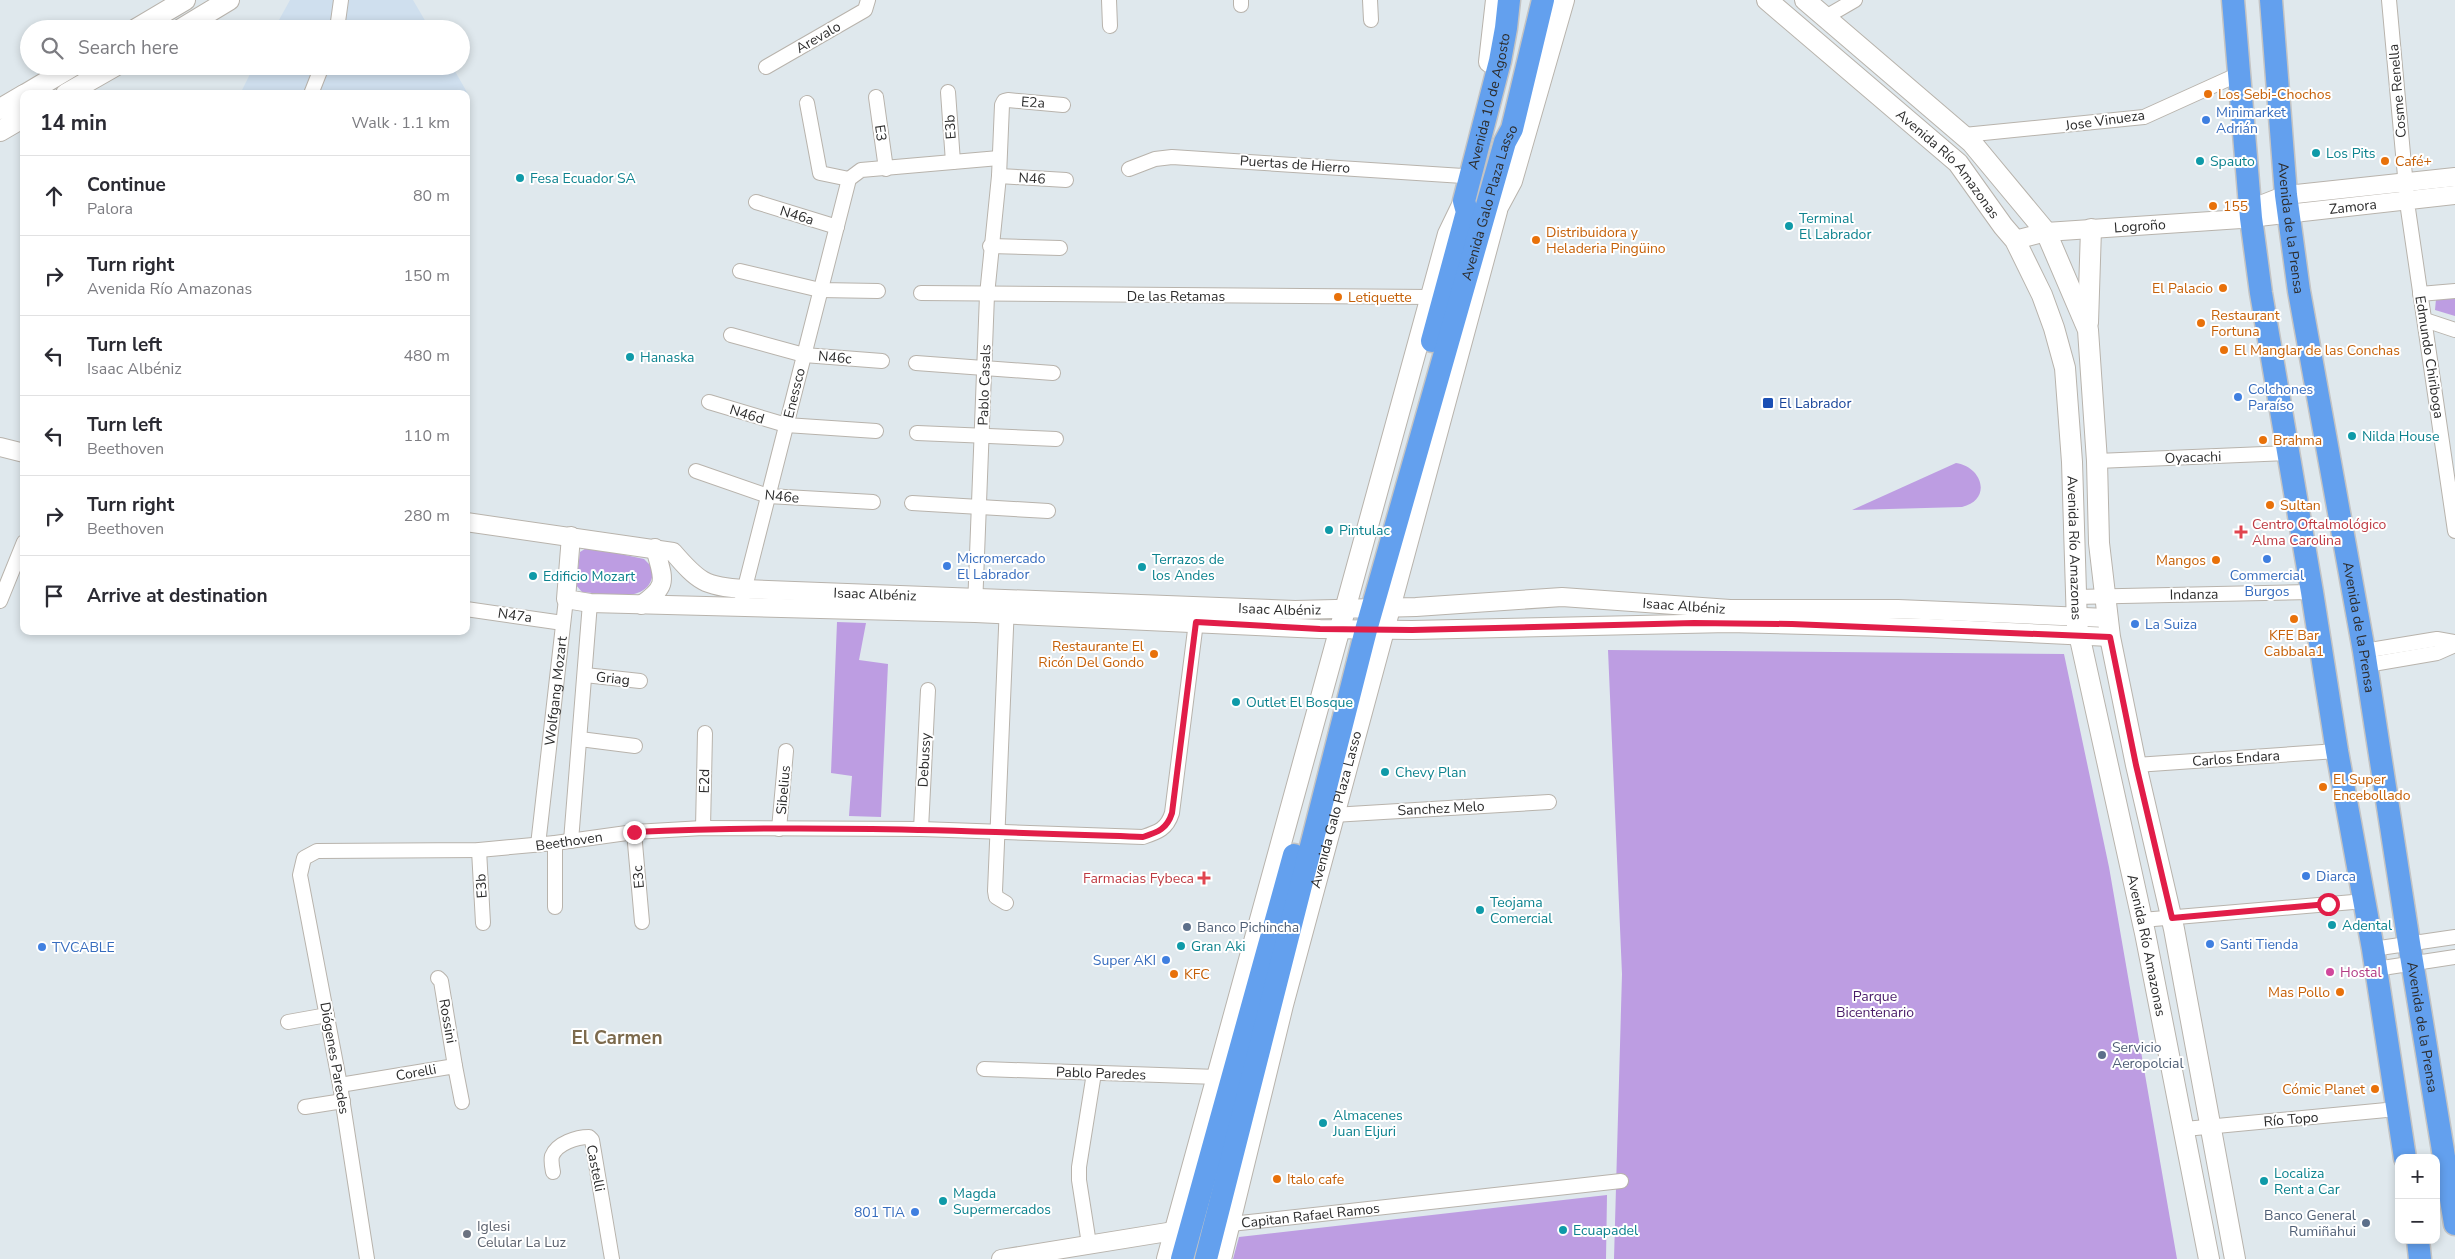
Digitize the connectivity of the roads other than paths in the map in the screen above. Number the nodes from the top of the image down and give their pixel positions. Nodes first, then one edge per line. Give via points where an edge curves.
1 (185, 0) edge
2 (229, 0) edge
3 (341, 0) edge
4 (1109, 0) edge
5 (1370, 0) edge
6 (1543, 0) edge
7 (1564, 0) edge
8 (1753, 0) edge
9 (1767, 0) edge
10 (1805, 0) edge
11 (1855, 0) edge
12 (2233, 0) edge
13 (2271, 0) edge
14 (2389, 0) edge
15 (868, 2) edge
16 (1504, 5) edge
17 (1824, 18) junction
18 (151, 20) edge
19 (196, 20) edge
20 (338, 20) edge
21 (1371, 20) dead end
22 (1110, 26) dead end
23 (1811, 38) junction
24 (766, 67) dead end
25 (2239, 74) junction
26 (58, 75) edge
27 (99, 75) edge
28 (318, 75) edge
29 (32, 90) edge
30 (73, 90) edge
31 (313, 90) edge
32 (948, 92) dead end
33 (20, 97) edge
34 (876, 97) dead end
35 (1004, 101) joint
36 (807, 103) dead end
37 (1063, 105) dead end
38 (0, 110) edge
39 (20, 119) edge
40 (1512, 129) junction
41 (0, 131) edge
42 (1964, 135) junction
43 (999, 158) junction
44 (953, 162) junction
45 (886, 169) junction
46 (1129, 169) dead end
47 (998, 176) junction
48 (1463, 176) junction
49 (2455, 177) edge
50 (849, 179) junction
51 (1066, 180) dead end
52 (2405, 182) junction
53 (2455, 195) edge
54 (2407, 200) junction
55 (1464, 201) junction
56 (756, 202) dead end
57 (2288, 204) junction
58 (1498, 207) junction
59 (2255, 212) junction
60 (837, 227) junction
61 (2092, 229) junction
62 (2046, 232) junction
63 (1448, 234) junction
64 (2015, 240) junction
65 (990, 246) junction
66 (1060, 248) dead end
67 (740, 271) dead end
68 (820, 290) junction
69 (2455, 291) edge
70 (878, 292) dead end
71 (922, 293) dead end
72 (2420, 294) junction
73 (986, 295) junction
74 (1431, 297) junction
75 (2425, 320) junction
76 (2088, 330) junction
77 (2455, 330) edge
78 (731, 335) dead end
79 (804, 355) junction
80 (882, 361) dead end
81 (916, 363) dead end
82 (985, 368) junction
83 (1053, 372) dead end
84 (708, 402) dead end
85 (786, 425) junction
86 (876, 431) dead end
87 (917, 433) dead end
88 (982, 435) junction
89 (1056, 440) dead end
90 (0, 447) edge
91 (20, 452) edge
92 (2289, 453) junction
93 (2097, 461) junction
94 (696, 471) dead end
95 (768, 496) junction
96 (873, 502) dead end
97 (912, 503) dead end
98 (979, 506) junction
99 (1048, 511) dead end
100 (470, 523) edge
101 (2455, 531) edge
102 (570, 536) junction
103 (655, 548) junction
104 (20, 552) edge
105 (744, 589) junction
106 (2312, 592) junction
107 (2105, 595) junction
108 (566, 600) junction
109 (0, 601) edge
110 (590, 603) junction
111 (641, 605) junction
112 (975, 605) junction
113 (740, 607) junction
114 (1006, 607) junction
115 (470, 610) edge
116 (1729, 616) junction
117 (2077, 616) junction
118 (1363, 619) junction
119 (1196, 622) junction
120 (563, 623) junction
121 (2109, 627) junction
122 (2455, 644) edge
123 (2366, 658) junction
124 (585, 675) junction
125 (640, 681) dead end
126 (928, 690) dead end
127 (705, 734) dead end
128 (580, 739) junction
129 (635, 746) dead end
130 (786, 751) dead end
131 (2337, 751) junction
132 (2136, 765) junction
133 (1549, 802) dead end
134 (1334, 815) junction
135 (703, 828) junction
136 (779, 829) junction
137 (921, 829) junction
138 (634, 832) junction
139 (999, 832) junction
140 (571, 841) junction
141 (555, 844) junction
142 (538, 845) junction
143 (479, 850) junction
144 (304, 858) joint
145 (2365, 901) junction
146 (1006, 903) dead end
147 (555, 907) dead end
148 (2172, 918) junction
149 (2142, 920) junction
150 (642, 922) dead end
151 (484, 923) dead end
152 (2455, 937) edge
153 (2410, 954) junction
154 (2455, 956) edge
155 (2374, 959) junction
156 (438, 978) dead end
157 (327, 1015) junction
158 (288, 1022) dead end
159 (455, 1066) junction
160 (984, 1070) dead end
161 (1094, 1073) junction
162 (1217, 1077) junction
163 (340, 1085) junction
164 (343, 1102) junction
165 (462, 1102) dead end
166 (305, 1107) dead end
167 (2397, 1109) junction
168 (2210, 1126) junction
169 (2184, 1129) junction
170 (2404, 1154) edge
171 (553, 1172) dead end
172 (1621, 1181) dead end
173 (1223, 1224) junction
174 (2455, 1224) edge
175 (1183, 1230) junction
176 (1089, 1244) junction
177 (2418, 1244) edge
178 (1029, 1256) edge
179 (367, 1259) edge
180 (612, 1259) edge
181 (1001, 1259) edge
182 (1167, 1259) edge
183 (1182, 1259) edge
184 (1206, 1259) edge
185 (1221, 1259) edge
186 (2209, 1259) edge
187 (2235, 1259) edge
188 (2420, 1259) edge

1 - 18 main road
2 - 19 main road
3 - 20 street
4 - 22 street
5 - 21 street
6 - 40 main road
7 - 58 main road via 1512,182
8 - 23 main road
9 - 23 main road, Avenida Río Amazonas
10 - 17 main road, Avenida Río Amazonas
11 - 17 street
12 - 25 main road
13 - 57 main road, Avenida de la Prensa
14 - 52 street, Cosme Renella
15 - 24 street, Arevalo via 865,10
16 - 48 main road
16 - 55 main road, Avenida 10 de Agosto via 1500,61
17 - 42 main road, Avenida Río Amazonas
23 - 64 main road, Avenida Río Amazonas via 1958,163
25 - 42 street, Jose Vinueza via 2144,117
25 - 59 main road
26 - 29 main road
27 - 30 main road
28 - 31 street
32 - 44 street, E3b
33 - 38 main road
34 - 45 street, E3
35 - 37 street, E2a
35 - 43 street, Pablo Casals
36 - 50 street via 820,173
39 - 41 main road
40 - 58 main road, Avenida Galo Plaza Lasso via 1514,143
40 - 118 main road, Avenida Galo Plaza Lasso via 1505,142
42 - 62 main road, Avenida Río Amazonas
43 - 44 street
43 - 47 street, Pablo Casals
44 - 45 street
45 - 50 street via 861,170
46 - 48 street, Puertas de Hierro via 1155,159 1172,157
47 - 51 street, N46
47 - 65 street, Pablo Casals
48 - 63 main road
49 - 52 street, Zamora
50 - 60 street, Enessco
52 - 54 street, Edmundo Chiriboga
52 - 57 street, Zamora
53 - 54 street, Zamora
54 - 57 street, Zamora
54 - 72 street, Edmundo Chiriboga
55 - 63 main road, Avenida Galo Plaza Lasso
55 - 118 main road, Avenida Galo Plaza Lasso via 1467,212
56 - 60 street, N46a
57 - 59 street, Zamora
57 - 123 main road, Avenida de la Prensa via 2299,291
58 - 118 main road, Avenida Galo Plaza Lasso
59 - 61 street, Logroño
59 - 92 main road via 2261,293
60 - 68 street, Enessco
61 - 62 street, Logroño
61 - 76 main road
62 - 64 street, Logroño
62 - 76 main road, Avenida Río Amazonas
63 - 74 main road, Avenida Galo Plaza Lasso
64 - 117 main road, Avenida Río Amazonas via 2042,295 2065,368
65 - 66 street
65 - 73 street, Pablo Casals
67 - 68 street
68 - 70 street
68 - 79 street, Enessco
69 - 72 street
71 - 73 street, De las Retamas
72 - 75 street, Edmundo Chiriboga
73 - 74 street, De las Retamas
73 - 82 street, Pablo Casals
74 - 118 main road, Avenida Galo Plaza Lasso
75 - 77 street
75 - 101 street, Edmundo Chiriboga
76 - 93 main road, Avenida Río Amazonas
78 - 79 street, N46c
79 - 80 street, N46c
79 - 85 street, Enessco
81 - 82 street
82 - 83 street
82 - 88 street, Pablo Casals
84 - 85 street, N46d
85 - 86 street, N46d
85 - 95 street, Enessco
87 - 88 street
88 - 89 street
88 - 98 street, Pablo Casals
90 - 91 street
92 - 93 street, Oyacachi
92 - 106 main road
93 - 107 main road, Avenida Río Amazonas
94 - 95 street, N46e
95 - 96 street, N46e
95 - 105 street, Enessco
97 - 98 street
98 - 99 street
98 - 112 street, Pablo Casals
100 - 102 street, Isaac Albéniz
102 - 103 street, Isaac Albéniz
102 - 108 street, Wolfgang Mozart
103 - 105 street, Isaac Albéniz via 673,552 695,577 717,588
103 - 111 street via 662,582 657,594
104 - 109 street
105 - 112 street, Isaac Albéniz
105 - 113 street, Enessco
106 - 107 street, Indanza
106 - 131 main road
107 - 117 street, Indanza
107 - 121 main road, Avenida Río Amazonas
108 - 110 street, Isaac Albéniz
108 - 120 street, Wolfgang Mozart
110 - 111 street, Isaac Albéniz
110 - 124 street, Wolfgang Mozart
111 - 113 street, Isaac Albéniz
112 - 113 street, Isaac Albéniz
112 - 114 street, Isaac Albéniz
114 - 118 street, Isaac Albéniz via 1295,610
114 - 119 street, Isaac Albéniz
114 - 139 street
115 - 120 street, N47a
116 - 117 street, Isaac Albéniz via 1918,628
116 - 118 street, Isaac Albéniz
116 - 118 street, Isaac Albéniz via 1562,597
117 - 121 street, Isaac Albéniz
117 - 149 main road, Avenida Río Amazonas
118 - 119 street, Isaac Albéniz
118 - 134 main road, Avenida Galo Plaza Lasso
118 - 162 main road, Avenida Galo Plaza Lasso
118 - 173 main road, Avenida Galo Plaza Lasso
118 - 175 main road, Avenida Galo Plaza Lasso
119 - 139 street, Beethoven via 1168,824 1160,831 1143,837
120 - 142 street, Wolfgang Mozart
121 - 132 main road, Avenida Río Amazonas
122 - 123 street via 2437,653
123 - 153 main road, Avenida de la Prensa
124 - 125 street, Griag
124 - 128 street, Wolfgang Mozart
126 - 137 street, Debussy
127 - 135 street, E2d
128 - 129 street
128 - 140 street, Wolfgang Mozart
130 - 136 street, Sibelius
131 - 132 street, Carlos Endara
131 - 145 main road
132 - 148 main road, Avenida Río Amazonas
133 - 134 street, Sanchez Melo
134 - 173 main road, Avenida Galo Plaza Lasso
135 - 136 street, Beethoven
135 - 138 street, Beethoven
136 - 137 street, Beethoven
137 - 139 street, Beethoven
138 - 140 street, Beethoven
138 - 150 street, E3c
139 - 146 street via 995,891 996,897
140 - 141 street, Beethoven
141 - 142 street, Beethoven
141 - 147 street
142 - 143 street, Beethoven
143 - 144 street, Beethoven via 316,851
143 - 151 street, E3b
144 - 157 street, Diógenes Paredes via 300,875
145 - 148 street
145 - 155 main road
148 - 149 street
148 - 168 main road, Avenida Río Amazonas
149 - 169 main road, Avenida Río Amazonas
152 - 153 street
153 - 154 street
153 - 155 street
153 - 155 street
153 - 174 main road, Avenida de la Prensa
155 - 167 main road
156 - 159 street, Rossini
157 - 158 street
157 - 163 street, Diógenes Paredes
159 - 163 street, Corelli
159 - 165 street, Corelli
160 - 161 street, Pablo Paredes
161 - 162 street, Pablo Paredes
161 - 176 street via 1079,1167
162 - 175 main road, Avenida Galo Plaza Lasso
163 - 164 street, Diógenes Paredes
164 - 166 street
164 - 179 street, Diógenes Paredes
167 - 168 street, Río Topo
167 - 170 main road
168 - 169 street, Río Topo
168 - 187 main road, Avenida Río Amazonas
169 - 186 main road, Avenida Río Amazonas
171 - 180 street, Castelli via 551,1157 558,1147 577,1138 589,1137 592,1140
172 - 173 street, Capitan Rafael Ramos
173 - 175 street, Capitan Rafael Ramos
173 - 184 main road, Avenida Galo Plaza Lasso
173 - 185 main road, Avenida Galo Plaza Lasso
175 - 176 street, Capitan Rafael Ramos
175 - 182 main road, Avenida Galo Plaza Lasso
175 - 183 main road, Avenida Galo Plaza Lasso
176 - 178 street, Capitan Rafael Ramos
177 - 188 main road
178 - 181 street, Capitan Rafael Ramos

